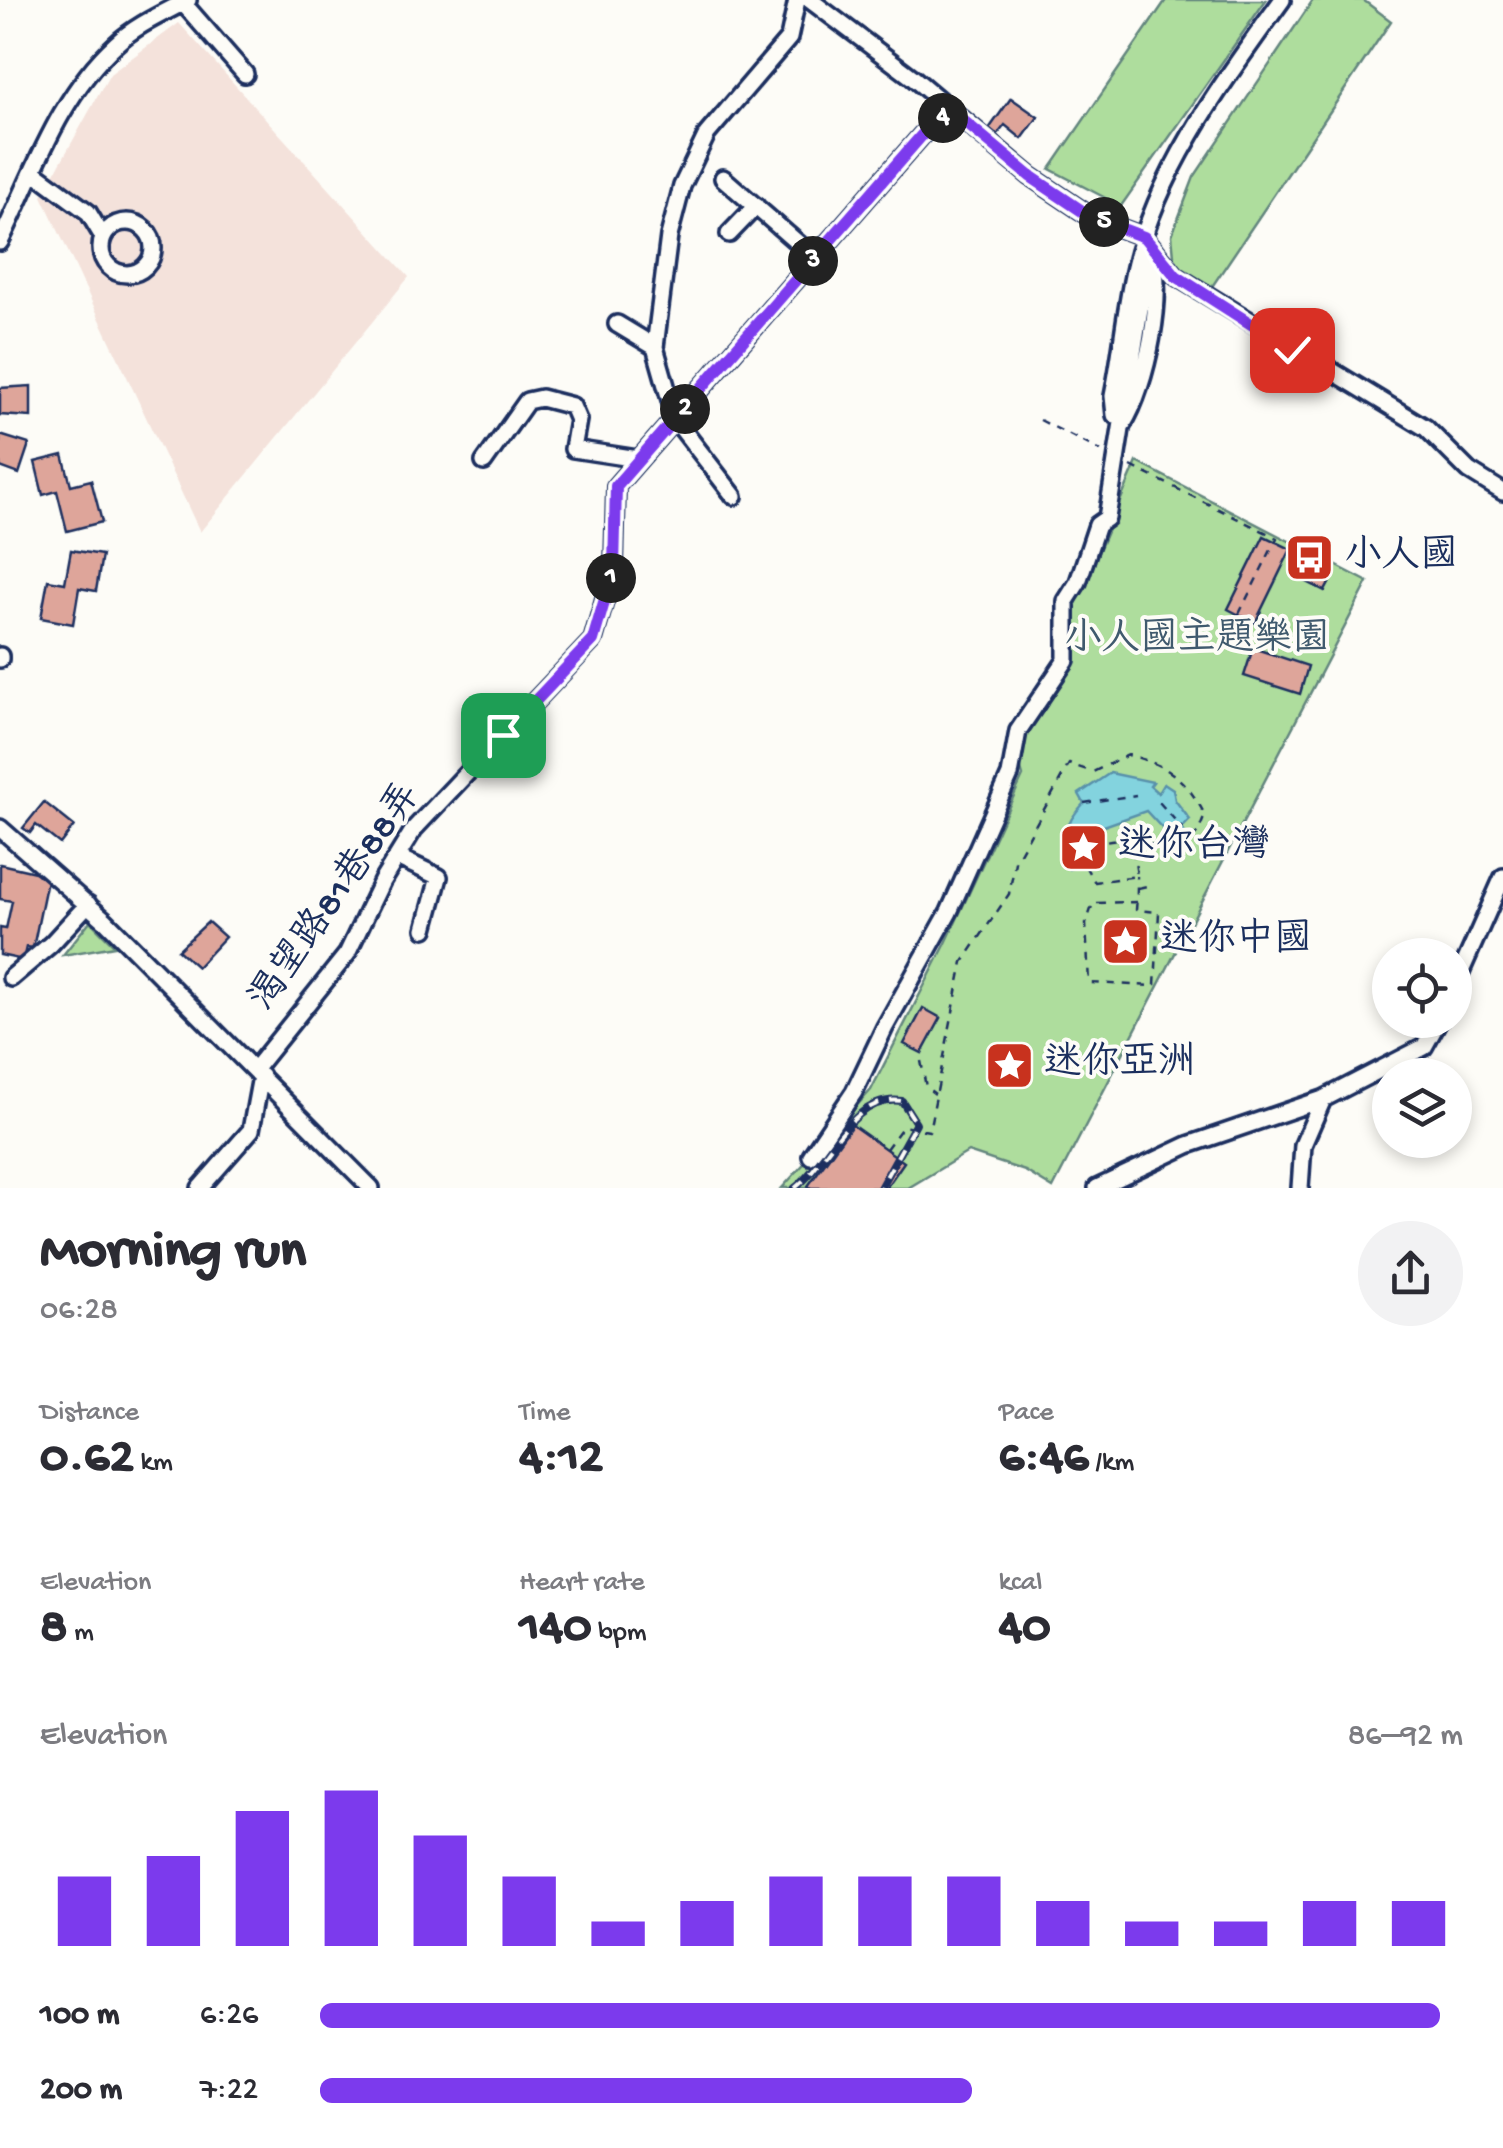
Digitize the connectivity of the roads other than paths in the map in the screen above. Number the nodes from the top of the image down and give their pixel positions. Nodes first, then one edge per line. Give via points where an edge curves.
1 (797, 0) edge
2 (810, 0) edge
3 (1282, 0) edge
4 (185, 1) edge
5 (245, 74) dead end
6 (960, 118) junction
7 (34, 172) junction
8 (723, 178) dead end
9 (756, 206) junction
10 (729, 234) dead end
11 (103, 237) dead end
12 (1144, 237) junction
13 (0, 242) edge
14 (816, 258) junction
15 (617, 324) dead end
16 (656, 347) junction
17 (676, 421) junction
18 (638, 459) junction
19 (484, 462) dead end
20 (1503, 492) edge
21 (734, 496) dead end
22 (0, 828) edge
23 (397, 857) junction
24 (1503, 876) edge
25 (88, 904) junction
26 (424, 929) dead end
27 (1472, 946) edge
28 (11, 978) dead end
29 (1429, 1038) edge
30 (257, 1073) junction
31 (1324, 1099) junction
32 (811, 1156) dead end
33 (200, 1188) edge
34 (371, 1188) edge
35 (1097, 1188) edge
36 (1300, 1188) edge

1 - 16 street via 789,38 708,134 682,186
2 - 6 street
3 - 12 street via 1172,170
4 - 5 street
4 - 7 street via 118,42 86,75 57,116
6 - 12 street via 1091,217
6 - 14 street, 渴望路81巷88弄 via 936,119
7 - 11 street via 88,212
7 - 13 street
8 - 9 street
9 - 10 street
9 - 14 street
12 - 20 street via 1176,276 1426,428 1469,471
12 - 32 street via 1146,270 1107,518 1097,525 1064,610 1066,660 1018,732 1010,775 949,912 854,1092
14 - 17 street, 渴望路81巷88弄
15 - 16 street
16 - 17 street
17 - 18 street, 渴望路81巷88弄
17 - 21 street
18 - 19 street via 573,449 578,420 572,406 541,398 527,401
18 - 23 street, 渴望路81巷88弄 via 616,486 614,568 593,640 414,829
22 - 25 street
23 - 26 street via 439,877
23 - 30 street, 渴望路81巷88弄 via 348,954
24 - 27 street
25 - 28 street
25 - 30 street
29 - 31 street via 1424,1047
30 - 33 street via 252,1130
30 - 34 street
31 - 35 street via 1188,1145
31 - 36 street via 1303,1145

